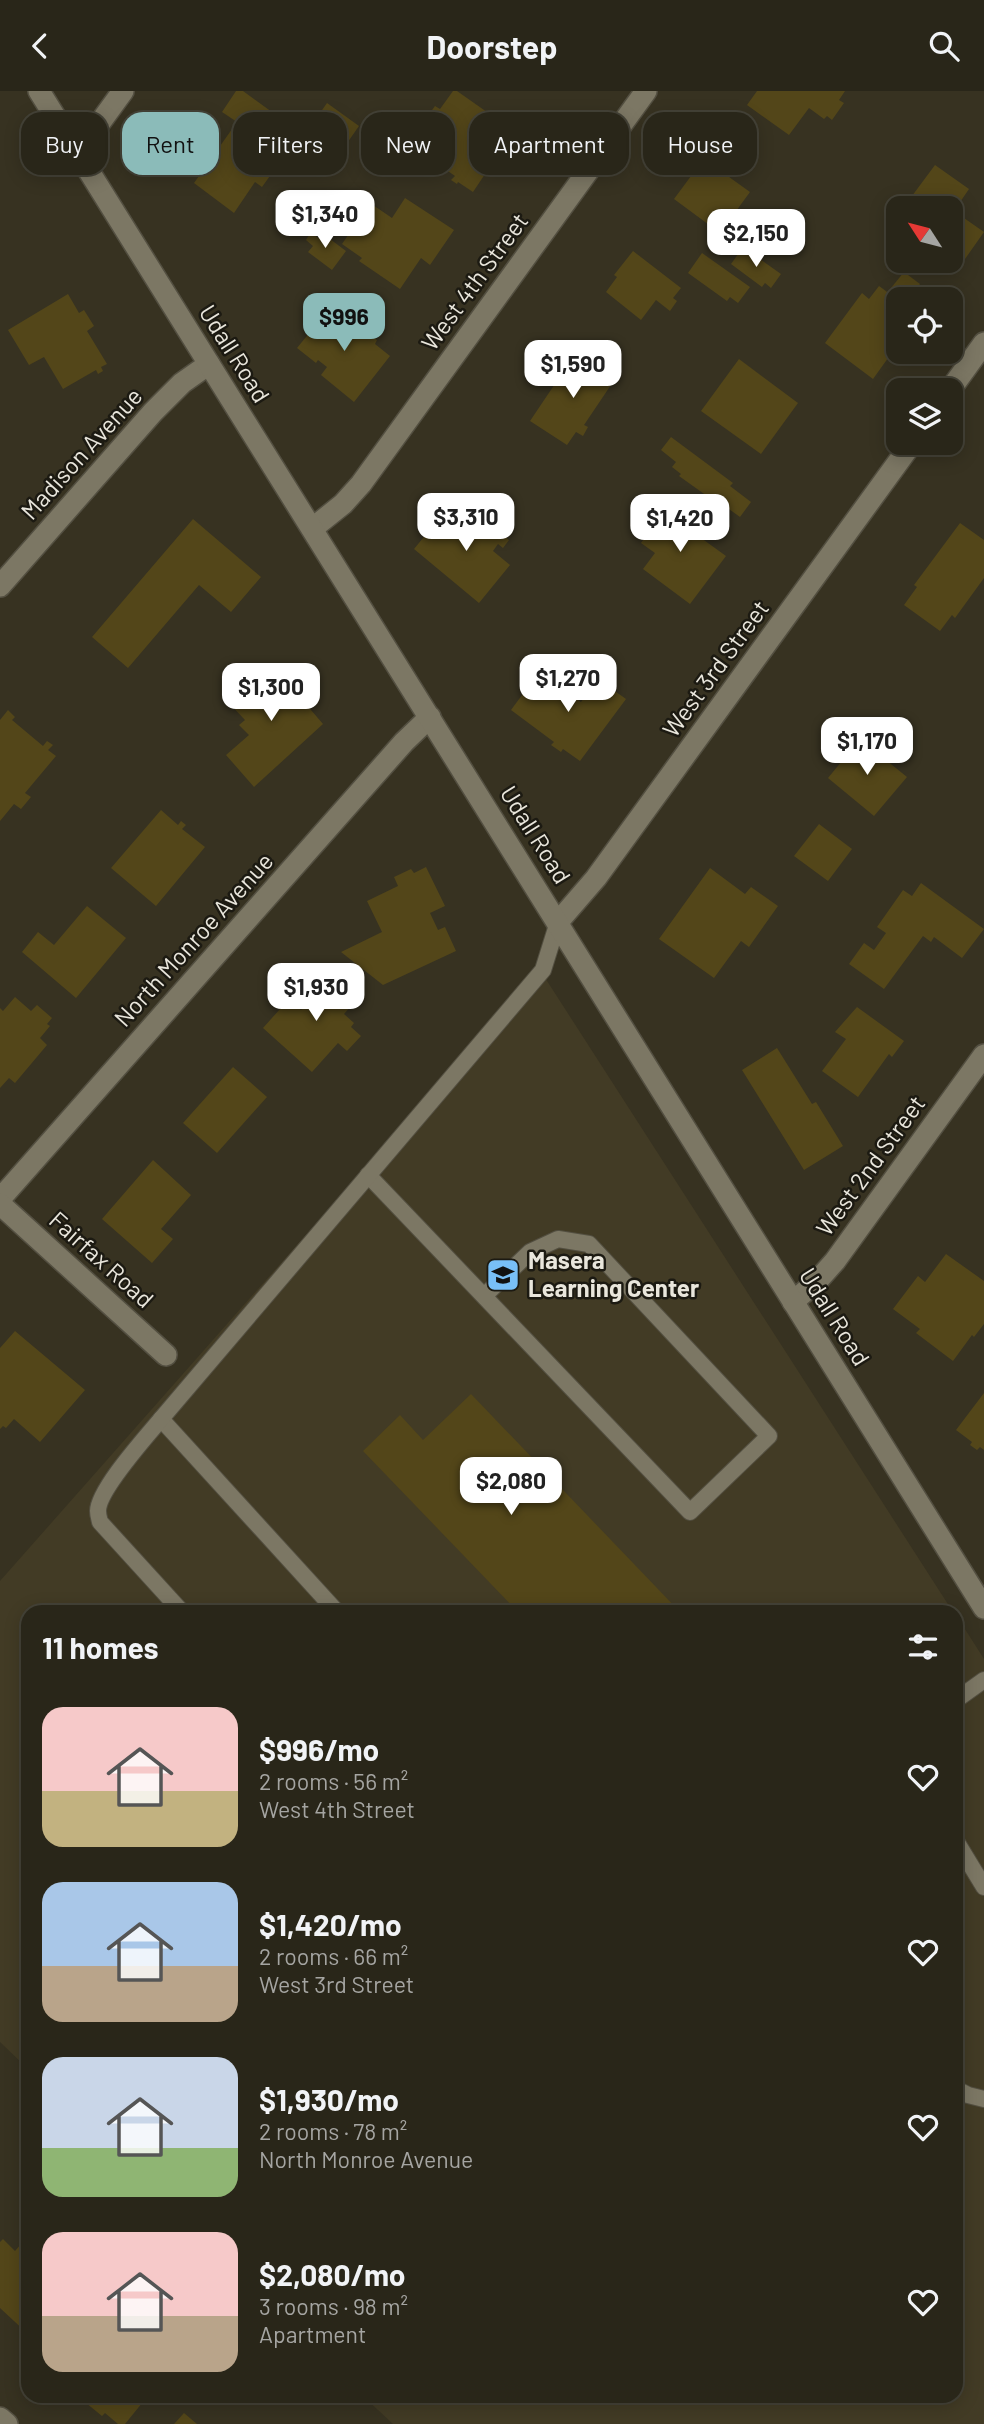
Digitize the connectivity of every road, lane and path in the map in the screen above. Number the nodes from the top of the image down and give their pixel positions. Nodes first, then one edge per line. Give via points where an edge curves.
1 (39, 91) edge
2 (123, 91) edge
3 (646, 91) edge
4 (52, 112) edge
5 (108, 112) edge
6 (92, 175) edge
7 (984, 343) edge
8 (209, 364) junction
9 (959, 378) edge
10 (903, 455) edge
11 (313, 528) junction
12 (0, 586) edge
13 (430, 717) junction
14 (558, 922) junction
15 (984, 1055) edge
16 (368, 1175) junction
17 (0, 1199) edge
18 (0, 1204) edge
19 (484, 1296) junction
20 (793, 1302) junction
21 (166, 1355) dead end
22 (161, 1419) junction
23 (175, 1605) edge
24 (331, 1605) edge
25 (984, 1608) edge
26 (984, 1680) edge
27 (963, 1695) edge
28 (963, 1852) edge
29 (984, 1887) edge
30 (963, 2092) edge
31 (984, 2099) edge

1 - 4 street, Udall Road
2 - 5 street
3 - 11 street, West 4th Street via 361,484
6 - 8 street, Udall Road
7 - 9 street
8 - 11 street, Udall Road
8 - 12 street, Madison Avenue via 153,412
10 - 14 street, West 3rd Street via 596,878
11 - 13 street, Udall Road
13 - 14 street, Udall Road
13 - 17 street, North Monroe Avenue
14 - 16 lane via 543,970
14 - 20 street, Udall Road
15 - 20 street, West 2nd Street via 835,1261
16 - 19 lane
16 - 22 lane
18 - 21 street, Fairfax Road
19 - 19 lane via 690,1512 769,1436 590,1244 558,1239 530,1252
20 - 25 street, Udall Road
22 - 23 lane via 121,1468 97,1509 100,1522
22 - 24 lane
26 - 27 lane
28 - 29 lane
30 - 31 lane

